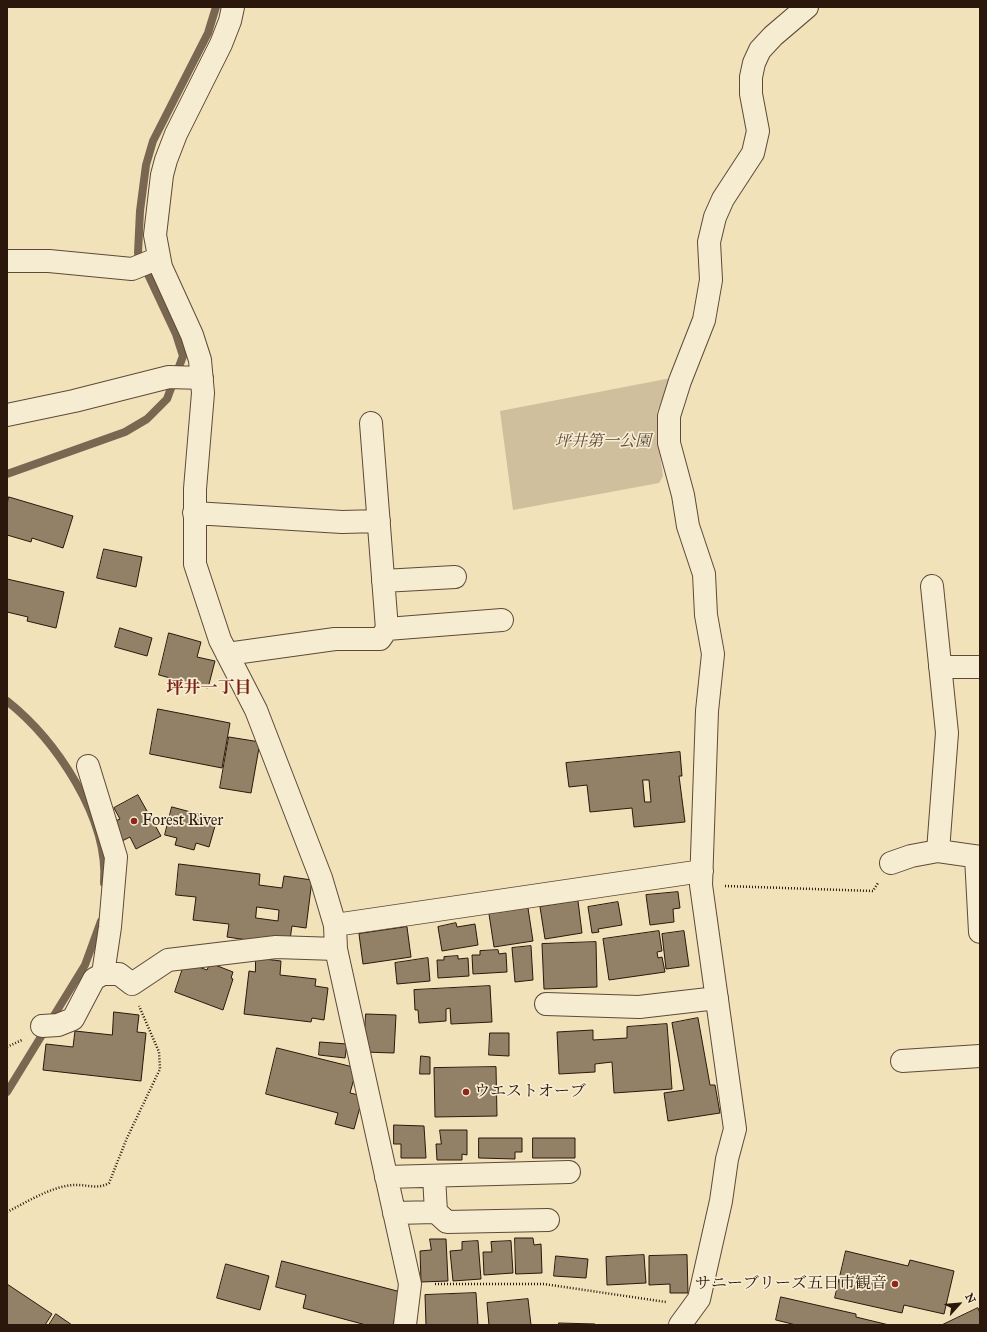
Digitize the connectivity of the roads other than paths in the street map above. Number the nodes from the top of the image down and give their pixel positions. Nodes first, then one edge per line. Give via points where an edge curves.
1 (233, 7) edge
2 (807, 7) edge
3 (158, 258) junction
4 (7, 261) edge
5 (197, 378) junction
6 (7, 415) edge
7 (371, 423) dead end
8 (194, 512) junction
9 (379, 521) junction
10 (455, 578) dead end
11 (383, 581) junction
12 (932, 586) dead end
13 (502, 620) dead end
14 (387, 629) junction
15 (227, 654) junction
16 (940, 667) junction
17 (980, 668) edge
18 (88, 766) dead end
19 (938, 851) junction
20 (978, 857) edge
21 (891, 863) road end
22 (702, 878) junction
23 (335, 925) junction
24 (980, 932) edge
25 (336, 949) junction
26 (103, 974) junction
27 (717, 998) junction
28 (546, 1004) dead end
29 (50, 1026) dead end
30 (980, 1056) edge
31 (902, 1061) dead end
32 (569, 1172) dead end
33 (434, 1176) junction
34 (386, 1177) junction
35 (436, 1212) junction
36 (394, 1213) junction
37 (548, 1220) dead end
38 (405, 1325) edge
39 (680, 1325) edge

1 - 3 street via 221,44 176,134 166,160 155,235
2 - 22 street via 773,36 760,50 754,63 751,94 758,131 753,153 723,199 715,217 710,242 711,280 704,320 669,416 669,443 683,495 688,526 704,574 706,615 713,654 707,711
3 - 4 street via 132,269 49,261
3 - 5 street via 192,335 200,360
5 - 6 street via 169,377
5 - 8 street via 203,393
7 - 9 street
8 - 9 street via 342,522
8 - 15 street via 196,564 220,640
9 - 11 street
10 - 11 street
11 - 14 street
12 - 16 street
13 - 14 street
14 - 15 street via 380,639 335,639
15 - 23 street via 256,710 321,878
16 - 17 street
16 - 19 street via 947,733
18 - 26 street via 116,857
19 - 20 street
19 - 21 street
20 - 24 street
22 - 23 street
22 - 27 street
23 - 25 street
25 - 26 street via 276,947 168,960 132,984 119,974
25 - 34 street
26 - 29 street via 94,979 72,1019
27 - 28 street via 639,1007
27 - 39 street via 735,1129 699,1299
30 - 31 street
32 - 33 street
33 - 34 street
33 - 35 street
34 - 36 street
35 - 36 street
35 - 37 street via 446,1222
36 - 38 street via 410,1284

